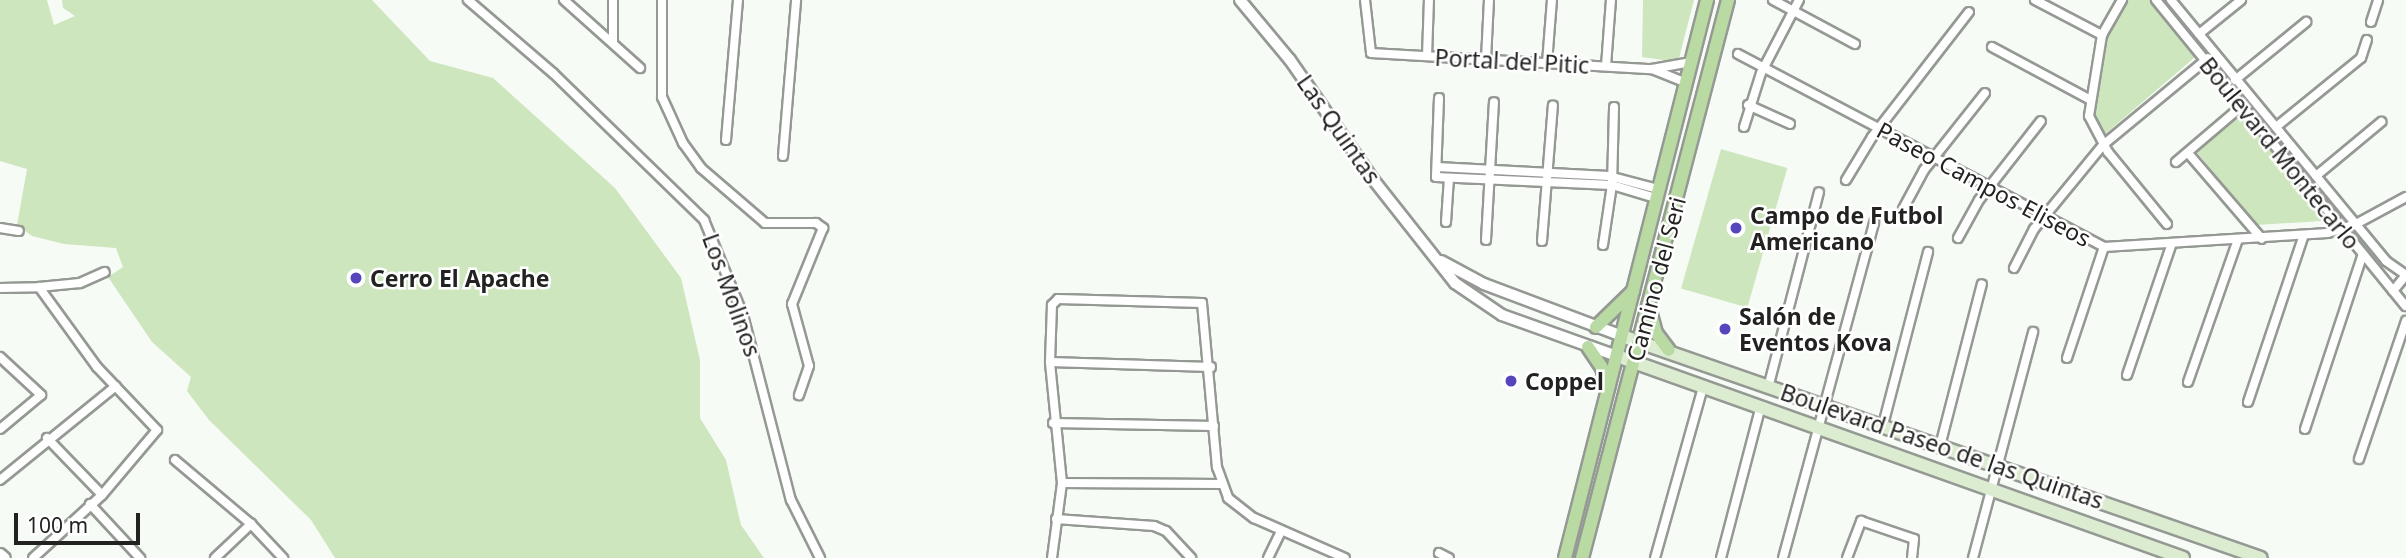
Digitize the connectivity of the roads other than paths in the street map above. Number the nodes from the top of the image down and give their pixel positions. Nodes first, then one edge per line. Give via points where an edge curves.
1 (468, 0) edge
2 (564, 0) edge
3 (612, 0) edge
4 (662, 0) edge
5 (738, 0) edge
6 (796, 0) edge
7 (1240, 0) edge
8 (1365, 0) edge
9 (1429, 0) edge
10 (1489, 0) edge
11 (1552, 0) edge
12 (1611, 0) edge
13 (1707, 0) edge
14 (1728, 0) edge
15 (1773, 0) edge
16 (1800, 0) edge
17 (2035, 0) edge
18 (2122, 0) edge
19 (2156, 0) edge
20 (2171, 0) edge
21 (2241, 0) edge
22 (2378, 0) edge
23 (1794, 10) junction
24 (1969, 12) dead end
25 (2306, 22) dead end
26 (2371, 22) dead end
27 (2199, 34) junction
28 (2102, 35) junction
29 (2367, 40) dead end
30 (613, 42) junction
31 (1855, 44) dead end
32 (1992, 47) dead end
33 (1738, 54) dead end
34 (2213, 54) junction
35 (1427, 56) junction
36 (1486, 59) junction
37 (2204, 61) junction
38 (1548, 62) junction
39 (1691, 62) junction
40 (1606, 66) junction
41 (1764, 66) junction
42 (640, 68) dead end
43 (1653, 69) junction
44 (2235, 80) junction
45 (1686, 83) junction
46 (1985, 93) dead end
47 (1439, 97) dead end
48 (2089, 99) junction
49 (1494, 102) dead end
50 (1553, 105) dead end
51 (1748, 105) junction
52 (2243, 105) junction
53 (1614, 107) dead end
54 (2041, 121) dead end
55 (2381, 122) dead end
56 (1790, 124) dead end
57 (1744, 127) dead end
58 (2276, 127) junction
59 (1879, 129) junction
60 (726, 140) dead end
61 (2103, 145) junction
62 (2188, 153) junction
63 (783, 156) dead end
64 (1935, 158) junction
65 (2176, 162) dead end
66 (1437, 167) junction
67 (1550, 172) junction
68 (1491, 174) junction
69 (2316, 176) junction
70 (1449, 178) junction
71 (1846, 180) dead end
72 (1545, 181) junction
73 (1611, 181) junction
74 (1991, 188) junction
75 (1819, 192) dead end
76 (1657, 193) junction
77 (2406, 197) edge
78 (1903, 209) dead end
79 (2044, 217) junction
80 (1446, 222) dead end
81 (1874, 222) dead end
82 (2167, 224) dead end
83 (2356, 224) junction
84 (0, 228) edge
85 (2342, 229) junction
86 (19, 231) dead end
87 (2304, 235) junction
88 (1958, 239) dead end
89 (2238, 239) junction
90 (2262, 239) junction
91 (1486, 240) dead end
92 (1542, 241) dead end
93 (2172, 243) junction
94 (1603, 245) dead end
95 (2104, 247) junction
96 (1928, 252) dead end
97 (2363, 254) junction
98 (1438, 259) junction
99 (2014, 268) dead end
100 (105, 272) dead end
101 (2406, 275) edge
102 (1982, 284) dead end
103 (39, 287) junction
104 (0, 288) edge
105 (1633, 291) junction
106 (2393, 291) junction
107 (1649, 306) junction
108 (2406, 306) edge
109 (2406, 321) edge
110 (1596, 327) junction
111 (2033, 332) dead end
112 (1622, 336) junction
113 (1639, 342) junction
114 (1588, 347) junction
115 (1669, 350) junction
116 (1617, 356) junction
117 (0, 357) edge
118 (2067, 358) dead end
119 (1050, 362) junction
120 (1634, 362) junction
121 (1211, 367) junction
122 (2127, 375) dead end
123 (2188, 382) dead end
124 (1769, 384) junction
125 (116, 386) junction
126 (1703, 387) junction
127 (1608, 388) junction
128 (799, 396) dead end
129 (2248, 402) dead end
130 (1826, 405) junction
131 (1761, 406) junction
132 (1053, 423) junction
133 (1883, 425) junction
134 (1214, 426) junction
135 (1819, 426) junction
136 (0, 429) edge
137 (2305, 429) dead end
138 (47, 438) junction
139 (1940, 446) junction
140 (2359, 459) dead end
141 (175, 460) dead end
142 (1999, 466) junction
143 (0, 480) edge
144 (1062, 483) junction
145 (1221, 484) junction
146 (1992, 488) junction
147 (102, 495) junction
148 (90, 504) junction
149 (1056, 519) junction
150 (251, 524) junction
151 (1281, 531) junction
152 (0, 554) edge
153 (1436, 556) edge
154 (5, 558) edge
155 (33, 558) edge
156 (140, 558) edge
157 (215, 558) edge
158 (283, 558) edge
159 (820, 558) edge
160 (1052, 558) edge
161 (1191, 558) edge
162 (1268, 558) edge
163 (1345, 558) edge
164 (1449, 558) edge
165 (1565, 558) edge
166 (1582, 558) edge
167 (1655, 558) edge
168 (1721, 558) edge
169 (1783, 558) edge
170 (1847, 558) edge
171 (1912, 558) edge
172 (1973, 558) edge
173 (2183, 558) edge
174 (2261, 558) edge

1 - 159 street, Los Molinos via 553,73 704,220 743,315 791,500
2 - 30 street
3 - 30 street
4 - 128 street via 662,97 683,143 701,168 765,223 816,223 823,229 792,304 809,366
5 - 60 street
6 - 63 street
7 - 98 street, Las Quintas
8 - 35 street, Portal del Pitic via 1371,53
9 - 35 street
10 - 36 street
11 - 38 street
12 - 40 street
13 - 39 main road, Camino del Seri
14 - 107 main road, Camino del Seri
15 - 23 street
16 - 23 street
17 - 28 street
18 - 28 street
19 - 37 street, Boulevard Montecarlo
20 - 27 street
21 - 27 street
22 - 26 street
23 - 31 street
23 - 41 street
24 - 59 street
25 - 44 street
27 - 34 street
28 - 48 street
29 - 58 street via 2361,58
30 - 42 street
32 - 48 street
33 - 41 street, Paseo Campos Eliseos
34 - 37 street
34 - 44 street
35 - 36 street, Portal del Pitic
36 - 38 street, Portal del Pitic
37 - 52 street, Boulevard Montecarlo
37 - 61 street
38 - 40 street, Portal del Pitic
39 - 43 street, Portal del Pitic
39 - 45 main road, Camino del Seri
40 - 43 street, Portal del Pitic
41 - 51 street
41 - 59 street, Paseo Campos Eliseos
43 - 45 street, Portal del Pitic
44 - 58 street
45 - 76 main road, Camino del Seri
46 - 64 street
47 - 66 street
48 - 61 street via 2091,126
49 - 68 street
50 - 67 street
51 - 56 street
51 - 57 street
52 - 62 street
52 - 85 street, Boulevard Montecarlo
53 - 73 street
54 - 74 street
55 - 69 street
58 - 69 street
59 - 64 street, Paseo Campos Eliseos
59 - 71 street
61 - 79 street
61 - 82 street
62 - 65 street
62 - 90 street
64 - 74 street, Paseo Campos Eliseos
64 - 78 street
66 - 68 street
66 - 70 street via 1436,177
67 - 68 street
67 - 72 street
67 - 73 street
68 - 70 street
68 - 72 street
68 - 91 street
69 - 83 street
70 - 80 street
72 - 73 street
72 - 92 street
73 - 76 street
73 - 94 street
74 - 79 street, Paseo Campos Eliseos
74 - 88 street
75 - 124 street
76 - 105 main road, Camino del Seri
77 - 83 street, Paseo Campos Eliseos
79 - 95 street, Paseo Campos Eliseos
79 - 99 street
81 - 130 street
83 - 85 street, Paseo Campos Eliseos
83 - 101 street via 2386,261
84 - 86 street
85 - 87 street, Paseo Campos Eliseos
85 - 97 street, Boulevard Montecarlo
87 - 90 street, Paseo Campos Eliseos
87 - 129 street
89 - 90 street, Paseo Campos Eliseos
89 - 93 street, Paseo Campos Eliseos
89 - 123 street
93 - 95 street, Paseo Campos Eliseos
93 - 122 street
95 - 118 street
96 - 133 street
97 - 106 street, Boulevard Montecarlo
97 - 137 street
98 - 110 street, Las Quintas via 1484,284
98 - 114 street, Las Quintas via 1455,283 1484,305
100 - 103 street via 80,283
101 - 106 street
102 - 139 street
103 - 104 street
103 - 125 street
105 - 110 main road
105 - 112 main road, Camino del Seri
106 - 108 street, Boulevard Montecarlo
107 - 113 main road, Camino del Seri
107 - 115 main road via 1656,333
109 - 140 street
110 - 112 street, Las Quintas
111 - 142 street
112 - 113 main road, Boulevard Paseo de las Quintas
112 - 116 main road, Camino del Seri
113 - 115 main road, Boulevard Paseo de las Quintas
113 - 120 main road, Camino del Seri
114 - 116 street, Las Quintas
114 - 127 main road
115 - 124 main road, Boulevard Paseo de las Quintas
116 - 120 main road, Boulevard Paseo de las Quintas
116 - 127 main road, Camino del Seri
117 - 136 street via 41,396
119 - 121 street
119 - 121 street via 1056,300 1197,302 1204,307
119 - 132 street
120 - 126 main road, Boulevard Paseo de las Quintas
120 - 166 main road, Camino del Seri
121 - 134 street
124 - 130 main road, Boulevard Paseo de las Quintas
125 - 138 street
125 - 147 street via 157,430
126 - 131 main road, Boulevard Paseo de las Quintas
126 - 167 street
127 - 165 main road, Camino del Seri
130 - 133 main road, Boulevard Paseo de las Quintas
130 - 135 street
131 - 135 main road, Boulevard Paseo de las Quintas
131 - 168 street
132 - 134 street
132 - 144 street
133 - 139 main road, Boulevard Paseo de las Quintas
134 - 145 street
135 - 146 main road, Boulevard Paseo de las Quintas
135 - 169 street
138 - 143 street
138 - 147 street
139 - 142 main road, Boulevard Paseo de las Quintas
141 - 150 street
142 - 146 street
142 - 174 main road, Boulevard Paseo de las Quintas
144 - 145 street
144 - 149 street
145 - 151 street via 1239,509
146 - 172 street
146 - 173 main road, Boulevard Paseo de las Quintas
147 - 148 street
148 - 155 street
148 - 156 street
149 - 160 street
149 - 161 street via 1154,526 1175,538
150 - 157 street
150 - 158 street
151 - 162 street
151 - 163 street
152 - 154 street
153 - 164 street
170 - 171 street via 1861,521 1914,538

